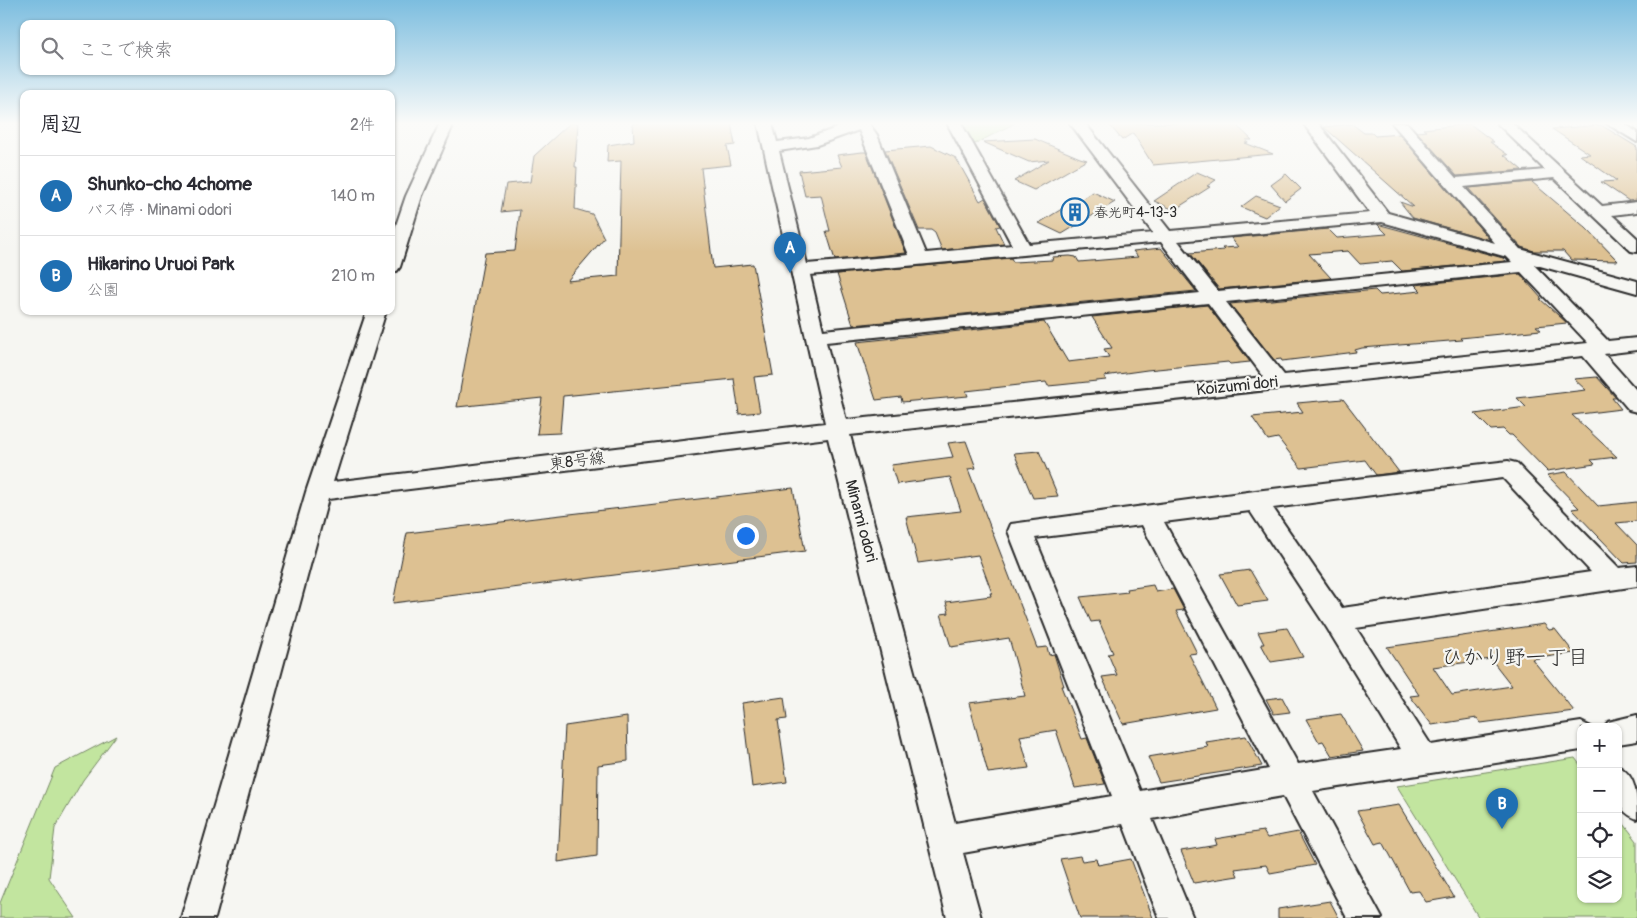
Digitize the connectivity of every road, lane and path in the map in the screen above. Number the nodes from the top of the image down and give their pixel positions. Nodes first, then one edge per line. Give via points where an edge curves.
1 (428, 166) edge
2 (776, 166) edge
3 (882, 166) edge
4 (977, 166) edge
5 (1112, 166) edge
6 (1343, 166) edge
7 (1437, 166) edge
8 (1550, 166) edge
9 (1558, 173) junction
10 (1452, 182) junction
11 (1637, 207) edge
12 (1598, 211) junction
13 (1382, 217) junction
14 (1167, 236) junction
15 (1637, 247) edge
16 (1023, 249) junction
17 (395, 255) edge
18 (919, 259) junction
19 (1521, 260) junction
20 (800, 270) junction
21 (1637, 287) edge
22 (1214, 297) junction
23 (376, 315) edge
24 (815, 337) junction
25 (1637, 344) edge
26 (1596, 349) junction
27 (1278, 381) junction
28 (1637, 404) edge
29 (837, 429) junction
30 (318, 492) junction
31 (1256, 500) junction
32 (1148, 514) junction
33 (1625, 578) edge
34 (1336, 620) junction
35 (1637, 728) edge
36 (1622, 730) edge
37 (1577, 737) edge
38 (1424, 760) junction
39 (1290, 780) junction
40 (1622, 785) edge
41 (1637, 804) edge
42 (1131, 807) junction
43 (946, 840) junction
44 (198, 918) edge
45 (964, 918) edge
46 (1176, 918) edge
47 (1365, 918) edge

1 - 17 street
2 - 20 street, Minami odori
3 - 18 street
4 - 16 street
5 - 14 street
6 - 13 street
7 - 10 street
8 - 9 street
9 - 10 street
9 - 12 street
10 - 19 street
11 - 12 street
12 - 15 street
13 - 14 street
13 - 19 street
14 - 16 street
14 - 22 street
16 - 18 street
18 - 20 street
19 - 21 street
19 - 22 street
19 - 26 street
20 - 24 street, Minami odori
22 - 24 street
22 - 27 street
23 - 30 street
24 - 29 street, Minami odori
25 - 26 street, Koizumi dori
26 - 27 street, Koizumi dori
26 - 28 street
27 - 29 street, Koizumi dori
29 - 30 street, 東8号線
29 - 43 street, Minami odori
30 - 44 street
31 - 32 street
31 - 33 street via 1508,469
31 - 34 street
32 - 39 street
32 - 42 street via 1020,531
33 - 34 street
34 - 38 street
35 - 36 street
37 - 38 street
38 - 39 street
39 - 42 street
39 - 47 street
40 - 41 street
42 - 43 street
42 - 46 street
43 - 45 street, Minami odori

